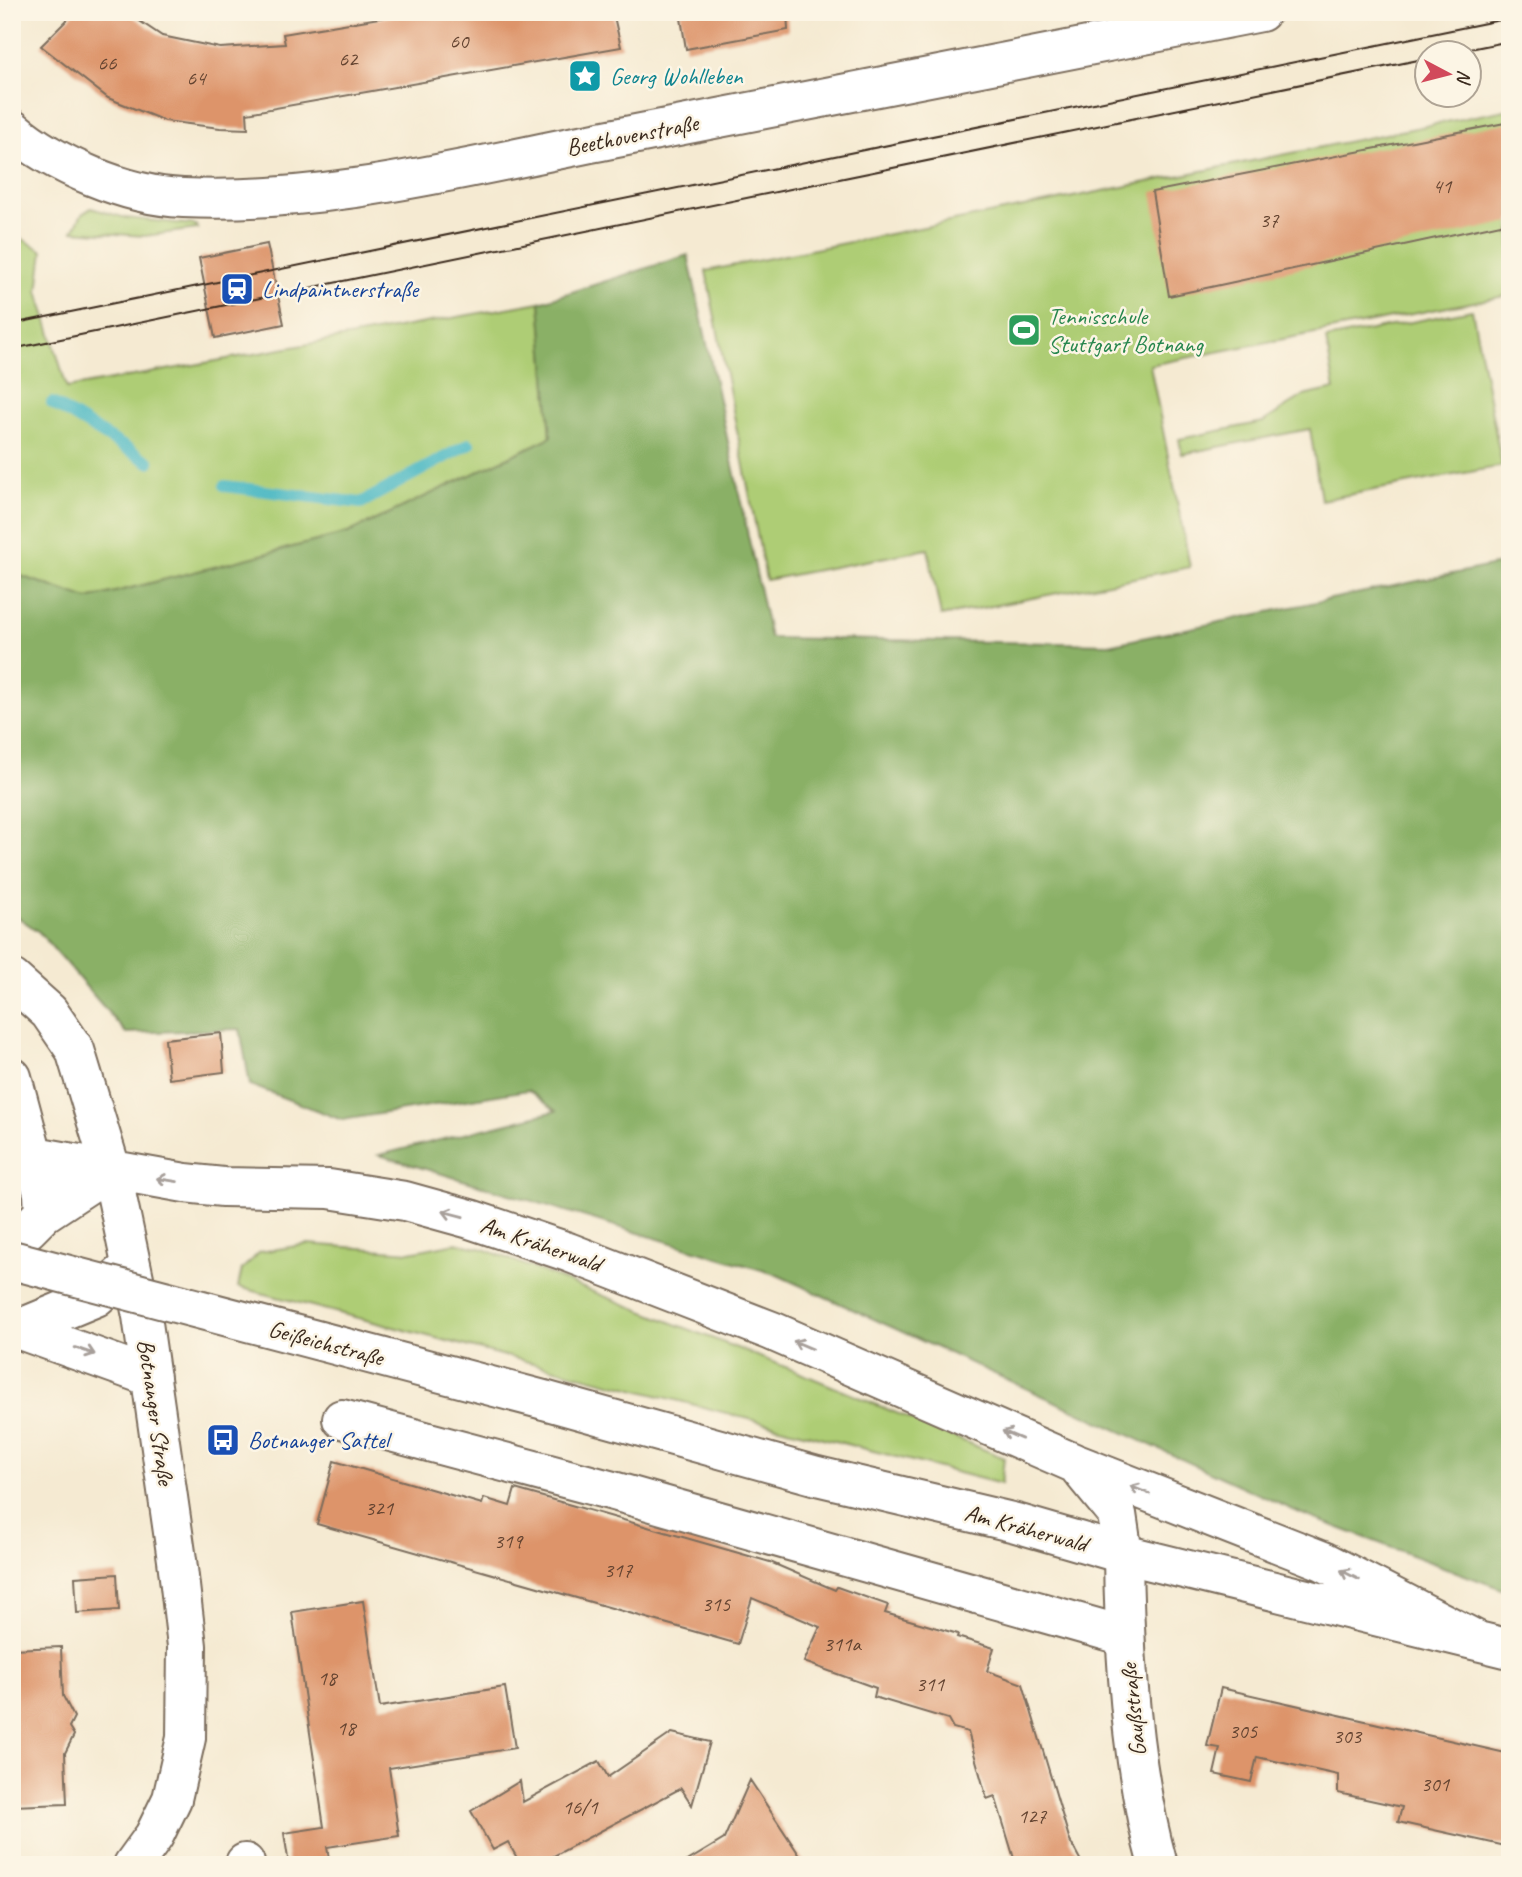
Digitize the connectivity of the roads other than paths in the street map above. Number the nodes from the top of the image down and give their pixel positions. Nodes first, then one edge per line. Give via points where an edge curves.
1 (1261, 12) edge
2 (12, 129) edge
3 (12, 979) edge
4 (12, 1077) edge
5 (22, 1154) edge
6 (111, 1169) junction
7 (44, 1213) junction
8 (120, 1213) junction
9 (12, 1238) edge
10 (12, 1260) edge
11 (132, 1265) junction
12 (17, 1327) edge
13 (151, 1377) junction
14 (544, 1400) joint
15 (342, 1419) dead end
16 (1074, 1463) junction
17 (1122, 1554) junction
18 (1125, 1636) junction
19 (1493, 1644) edge
20 (133, 1865) edge
21 (1158, 1865) edge

1 - 2 main road, Beethovenstraße via 458,169 259,199 178,198 124,187 61,162
3 - 6 main road, Botnanger Straße via 49,1012 75,1050
4 - 5 main road
5 - 6 main road
5 - 7 main road via 43,1193
6 - 7 main road
6 - 8 main road, Botnanger Straße
16 -> 6 main road, Am Kräherwald via 772,1331 470,1219 405,1201 329,1189 223,1187
7 - 8 main road
7 - 9 main road
8 - 11 main road, Botnanger Straße
10 - 14 main road, Geißeichstraße, bridge
11 - 12 main road via 96,1297
11 - 13 main road, Botnanger Straße
12 -> 13 main road
13 - 20 main road, Botnanger Straße via 183,1603 186,1738 172,1799
14 - 17 main road, Am Kräherwald
15 - 18 main road
16 - 17 main road via 1117,1514
19 -> 16 main road, Am Kräherwald via 1323,1561
17 - 18 main road, Gaußstraße
17 - 19 main road, Am Kräherwald
18 - 21 main road, Gaußstraße via 1145,1807

